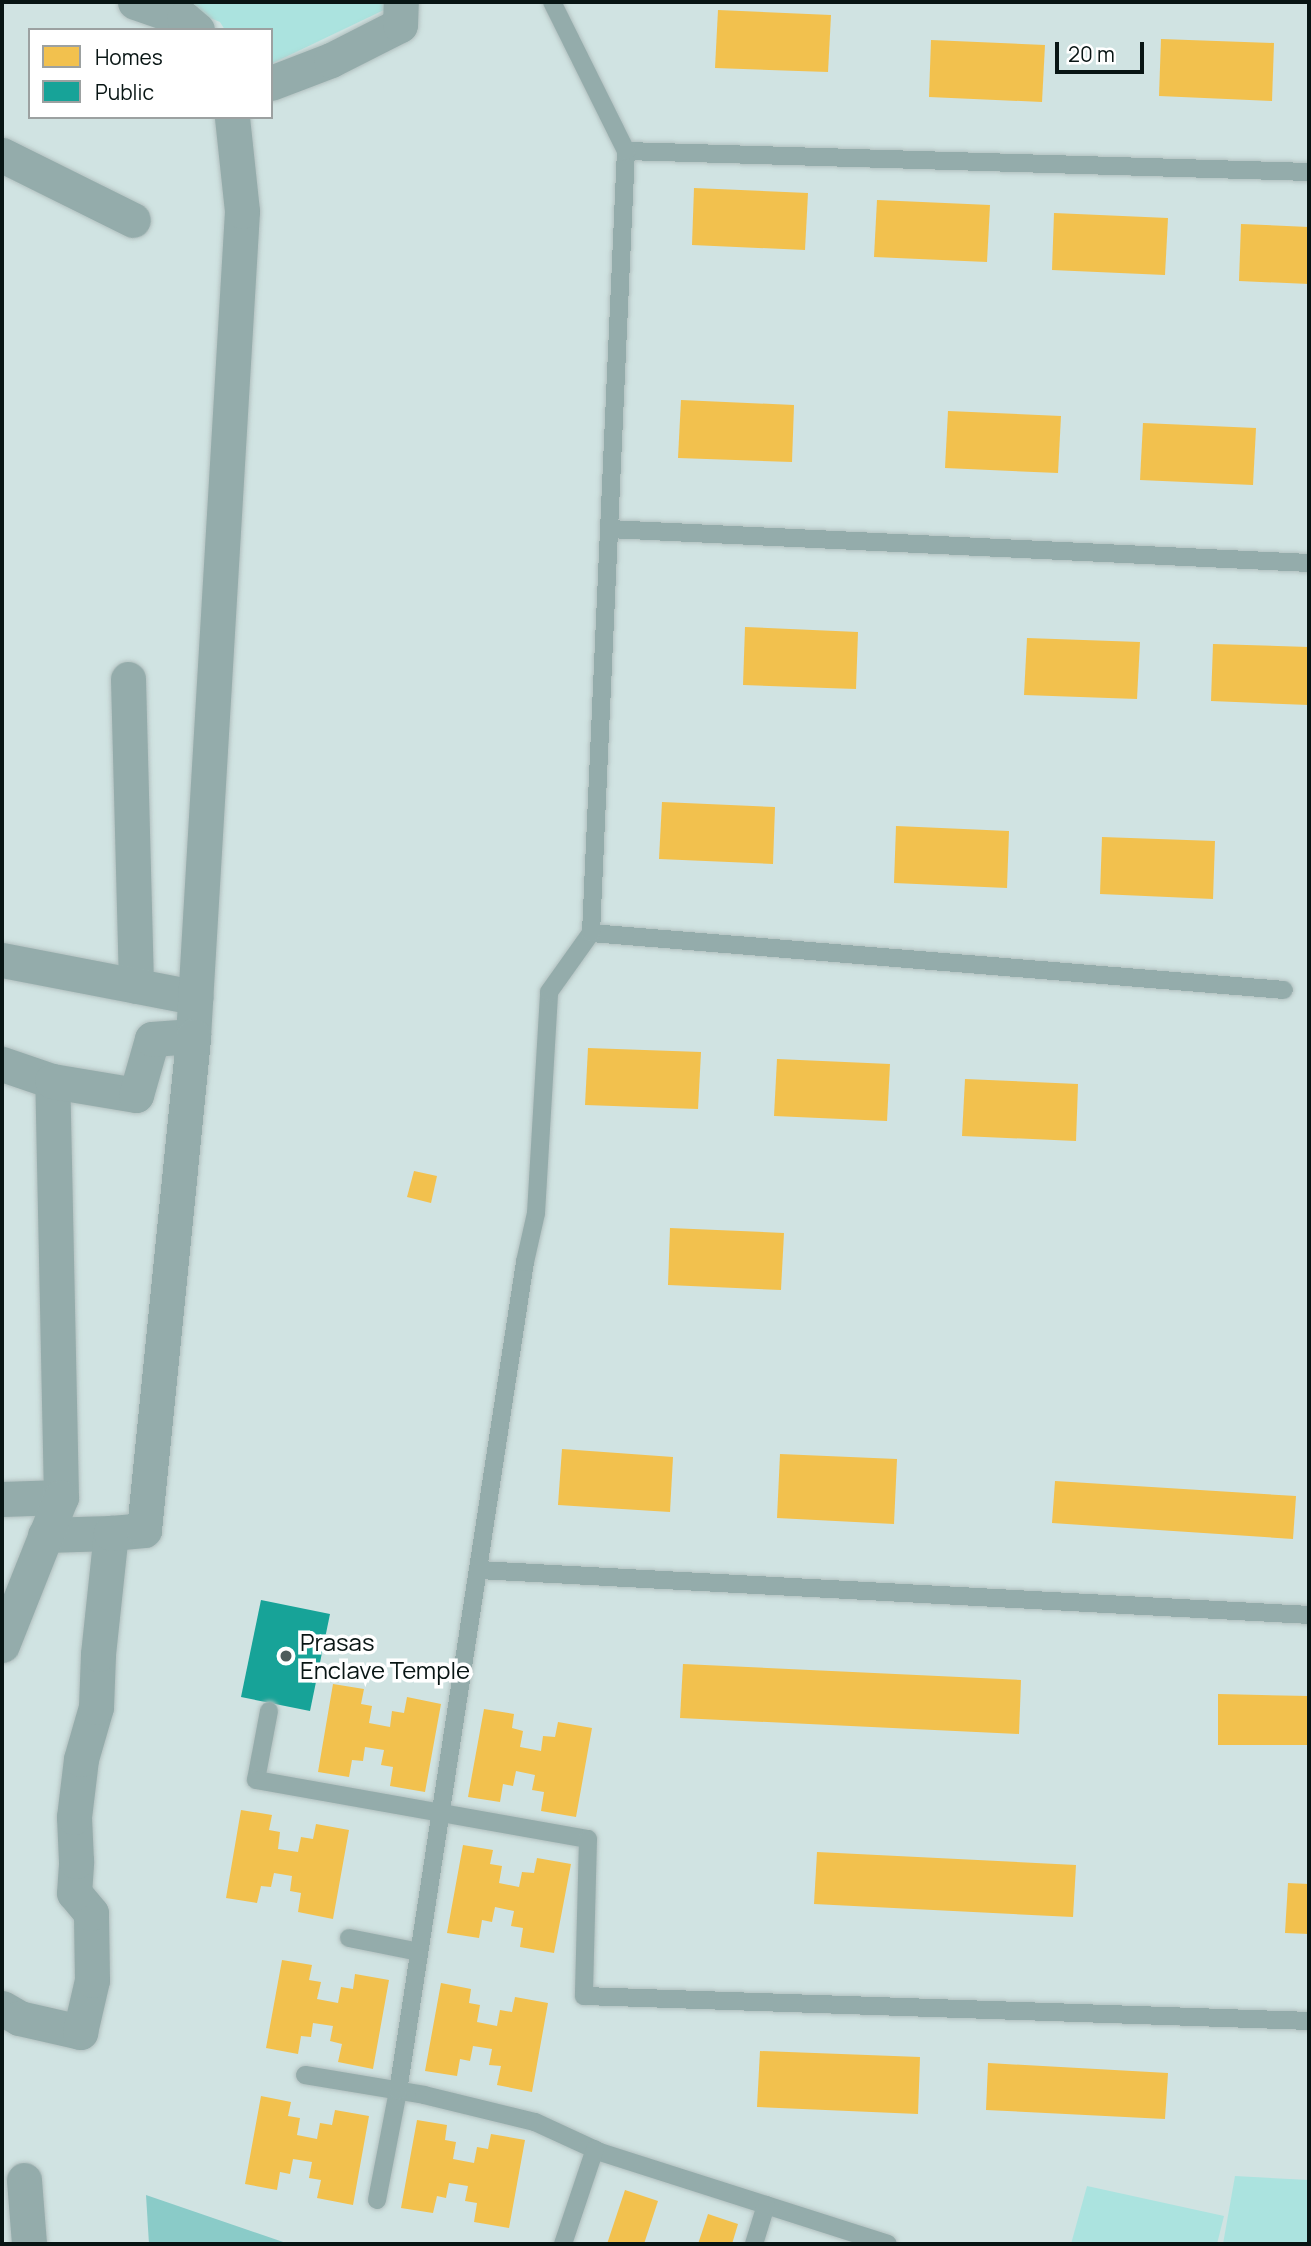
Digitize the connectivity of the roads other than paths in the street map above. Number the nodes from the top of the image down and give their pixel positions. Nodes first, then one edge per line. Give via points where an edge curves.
1 (135, 2) edge
2 (401, 2) edge
3 (552, 2) edge
4 (195, 28) edge
5 (273, 82) edge
6 (232, 119) edge
7 (626, 151) junction
8 (2, 155) edge
9 (1309, 172) edge
10 (133, 219) dead end
11 (609, 529) junction
12 (1309, 563) edge
13 (128, 679) dead end
14 (591, 933) junction
15 (2, 960) edge
16 (136, 986) junction
17 (1284, 989) dead end
18 (195, 997) junction
19 (193, 1036) junction
20 (2, 1064) edge
21 (52, 1081) junction
22 (61, 1497) junction
23 (2, 1499) edge
24 (111, 1534) junction
25 (45, 1535) junction
26 (479, 1570) junction
27 (1309, 1615) edge
28 (2, 1645) edge
29 (269, 1711) dead end
30 (441, 1814) junction
31 (349, 1938) dead end
32 (419, 1952) junction
33 (2, 2008) edge
34 (1309, 2021) edge
35 (305, 2075) dead end
36 (398, 2091) junction
37 (595, 2149) junction
38 (24, 2180) dead end
39 (377, 2200) dead end
40 (766, 2205) junction
41 (29, 2244) edge
42 (563, 2244) edge
43 (754, 2244) edge
44 (888, 2244) edge

1 - 4 street via 184,19
2 - 5 street via 400,25 331,60
3 - 7 lane
6 - 18 street via 243,211
7 - 9 lane
7 - 11 lane
8 - 10 street
11 - 12 lane
11 - 14 lane
13 - 16 street
14 - 17 lane
14 - 26 lane via 549,992 536,1213
15 - 16 street
16 - 18 street
18 - 19 street
19 - 21 street via 152,1039 136,1095
19 - 24 street via 144,1530
20 - 21 street
21 - 22 street
22 - 23 street
22 - 25 street
24 - 25 street
24 - 33 street via 97,1654 96,1707 81,1759 74,1817 74,1893 91,1913 93,1944 83,2024 80,2032 19,2018
25 - 28 street
26 - 27 lane
26 - 30 lane
29 - 30 lane via 256,1780
30 - 32 lane
30 - 34 lane via 588,1839 584,1996
31 - 32 lane
32 - 36 lane
35 - 36 lane
36 - 37 lane via 535,2122
36 - 39 lane
37 - 40 lane
37 - 42 lane
38 - 41 street
40 - 43 lane
40 - 44 lane

